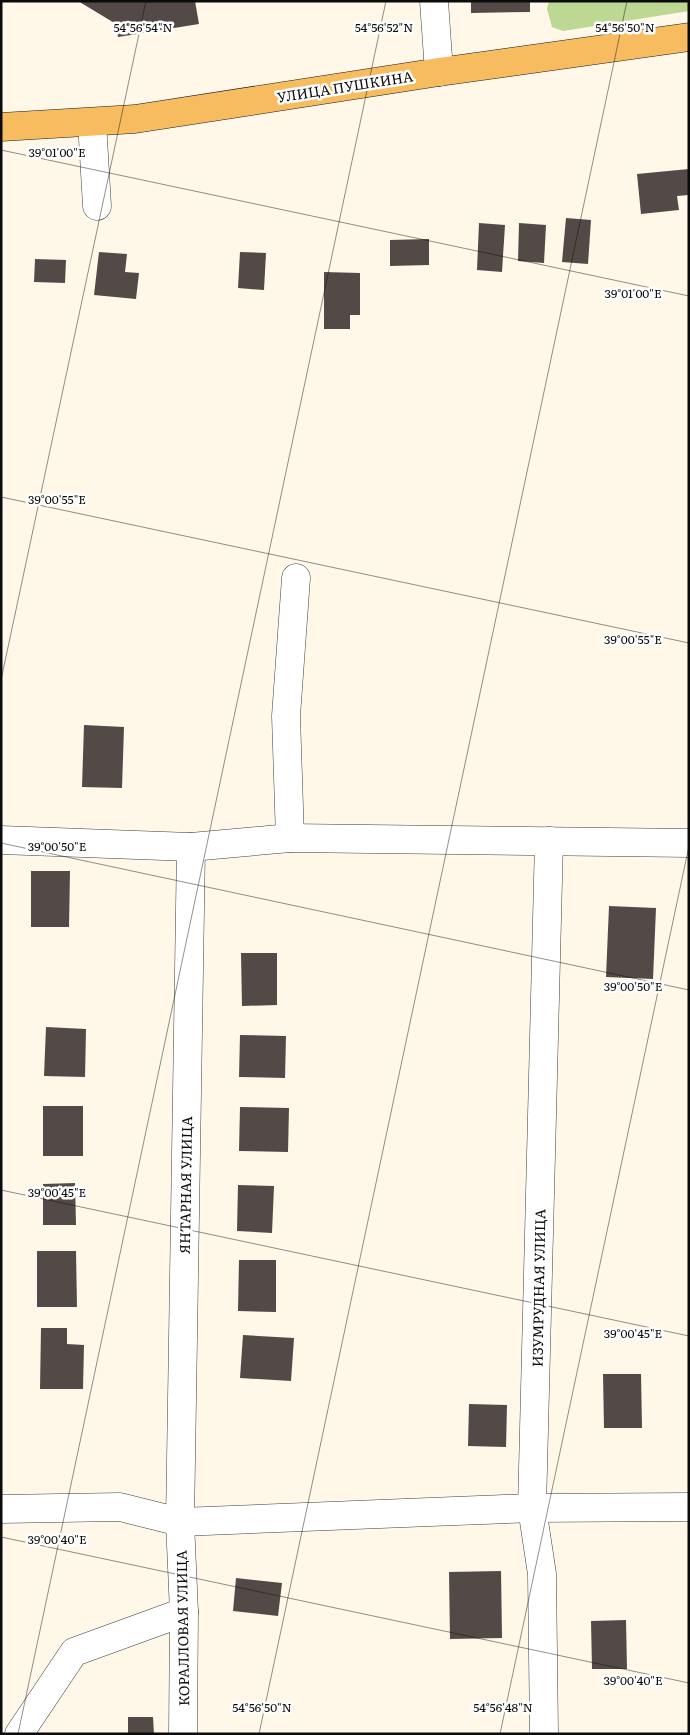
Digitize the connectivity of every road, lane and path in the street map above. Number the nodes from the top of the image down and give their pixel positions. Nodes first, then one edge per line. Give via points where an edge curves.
1 (434, 1) edge
2 (689, 38) edge
3 (439, 72) junction
4 (92, 122) junction
5 (1, 127) edge
6 (97, 206) dead end
7 (296, 578) dead end
8 (290, 838) junction
9 (1, 840) edge
10 (549, 841) junction
11 (689, 842) edge
12 (191, 847) junction
13 (689, 1507) edge
14 (532, 1508) junction
15 (1, 1509) edge
16 (180, 1522) junction
17 (184, 1612) junction
18 (19, 1734) edge
19 (183, 1734) edge
20 (544, 1734) edge

1 - 3 street
2 - 3 main road, УЛИЦА ПУШКИНА
3 - 4 main road, УЛИЦА ПУШКИНА via 135,119
4 - 5 main road, УЛИЦА ПУШКИНА
4 - 6 street
7 - 8 street via 286,716
8 - 10 street
8 - 12 street
9 - 12 street
10 - 11 street
10 - 14 street, ИЗУМРУДНАЯ УЛИЦА
12 - 16 street, ЯНТАРНАЯ УЛИЦА
13 - 14 street
14 - 16 street
14 - 20 street, ИЗУМРУДНАЯ УЛИЦА via 542,1574
15 - 16 street via 120,1508
16 - 17 street, КОРАЛЛОВАЯ УЛИЦА
17 - 18 street via 74,1652
17 - 19 street, КОРАЛЛОВАЯ УЛИЦА

